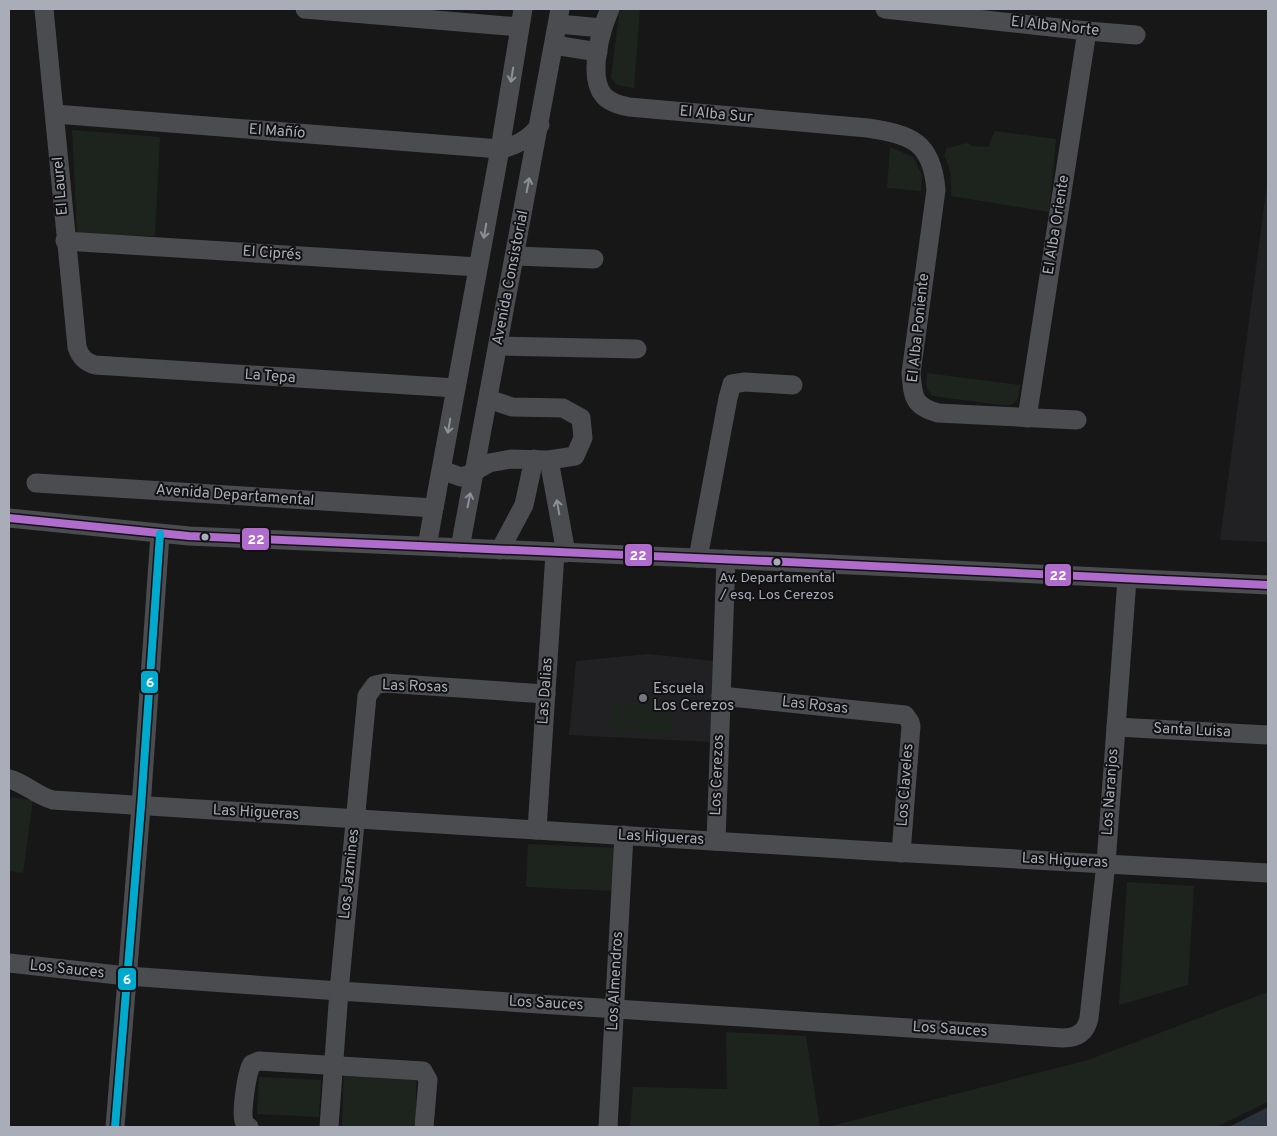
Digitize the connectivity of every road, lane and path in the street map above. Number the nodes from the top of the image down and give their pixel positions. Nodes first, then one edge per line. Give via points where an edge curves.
1 (44, 9) edge
2 (305, 9) edge
3 (610, 9) edge
4 (885, 9) edge
5 (394, 12) edge
6 (559, 16) edge
7 (521, 18) edge
8 (602, 28) junction
9 (1087, 31) junction
10 (1136, 34) dead end
11 (554, 45) junction
12 (598, 52) junction
13 (55, 114) junction
14 (540, 125) junction
15 (918, 144) joint
16 (500, 149) junction
17 (66, 241) junction
18 (515, 256) junction
19 (594, 259) dead end
20 (478, 267) junction
21 (498, 346) junction
22 (637, 349) dead end
23 (85, 360) joint
24 (793, 385) dead end
25 (456, 388) junction
26 (488, 399) junction
27 (1027, 418) junction
28 (1077, 420) dead end
29 (542, 460) junction
30 (442, 467) junction
31 (474, 471) junction
32 (36, 483) dead end
33 (434, 508) junction
34 (9, 518) edge
35 (160, 534) junction
36 (427, 546) junction
37 (460, 548) junction
38 (500, 550) junction
39 (560, 553) junction
40 (698, 558) junction
41 (726, 560) junction
42 (1127, 578) junction
43 (1268, 585) edge
44 (375, 685) joint
45 (546, 694) junction
46 (721, 696) junction
47 (908, 718) joint
48 (1116, 727) junction
49 (1268, 734) edge
50 (9, 779) edge
51 (141, 807) junction
52 (356, 819) junction
53 (537, 830) junction
54 (624, 835) junction
55 (716, 841) junction
56 (901, 852) junction
57 (1106, 863) junction
58 (1268, 873) edge
59 (9, 963) edge
60 (127, 976) junction
61 (339, 991) junction
62 (614, 1008) junction
63 (1082, 1033) joint
64 (334, 1066) junction
65 (115, 1127) edge
66 (250, 1127) edge
67 (330, 1127) edge
68 (424, 1127) edge
69 (608, 1127) edge

1 - 13 street, El Laurel
2 - 5 street
3 - 8 street
4 - 9 street, El Alba Norte
5 - 7 street
6 - 8 street
6 - 11 street, Avenida Consistorial
7 -> 16 street
8 - 12 street
9 - 10 street, El Alba Norte
9 - 27 street, El Alba Oriente
11 - 12 street
11 - 14 street, Avenida Consistorial
12 - 15 street, El Alba Sur via 598,87 615,104 868,128 903,136
13 - 16 street, El Mañío
13 - 17 street, El Laurel
14 - 16 street via 527,139
18 -> 14 street, Avenida Consistorial
15 - 27 street, El Alba Poniente via 934,171 936,190 912,393 925,410 938,414
16 -> 20 street
17 - 20 street, El Ciprés
17 - 23 street, El Laurel via 76,347
18 - 19 street
18 - 21 street, Avenida Consistorial
20 - 25 street
21 - 22 street
21 - 26 street, Avenida Consistorial
23 - 25 street, La Tepa via 95,365
24 - 40 street via 732,384
25 -> 30 street
26 - 29 street via 512,407 563,408 581,418 584,438 575,456
26 - 31 street, Avenida Consistorial
27 - 28 street, El Alba Poniente
29 - 31 street via 511,459 489,463
29 - 38 street via 524,505
39 -> 29 street, Las Dalias
30 - 31 street via 461,477
30 - 33 street
37 -> 31 street, Avenida Consistorial
32 - 33 street, Avenida Departamental
33 - 36 street
34 - 35 street
35 - 36 street
35 - 51 street
36 - 37 street
37 - 38 street
38 - 39 street
39 - 40 street
39 - 45 street, Las Dalias
40 - 41 street
41 - 42 street
41 - 46 street, Los Cerezos
42 - 43 street
42 - 48 street, Los Naranjos
44 - 45 street, Las Rosas via 385,683
44 - 52 street, Los Jazmines via 367,696
45 - 53 street, Las Dalias
46 - 47 street, Las Rosas via 902,714
46 - 55 street, Los Cerezos
47 - 56 street, Los Claveles via 911,726
48 - 49 street, Santa Luisa
48 - 57 street, Los Naranjos
50 - 51 street, Las Higueras via 53,800
51 - 52 street, Las Higueras
51 - 60 street
52 - 53 street, Las Higueras
52 - 61 street, Los Jazmines
53 - 54 street, Las Higueras
54 - 55 street, Las Higueras
54 - 62 street, Los Almendros
55 - 56 street, Las Higueras
56 - 57 street, Las Higueras
57 - 58 street, Las Higueras
57 - 63 street, Los Naranjos via 1089,1018
59 - 60 street, Los Sauces
60 - 61 street, Los Sauces
60 - 65 street
61 - 62 street, Los Sauces
61 - 64 street, Los Jazmines
62 - 63 street, Los Sauces via 1063,1038
62 - 69 street, Los Almendros
64 - 66 street via 259,1061 252,1064 248,1071 243,1117
64 - 67 street, Los Jazmines
64 - 68 street via 423,1071 428,1080

